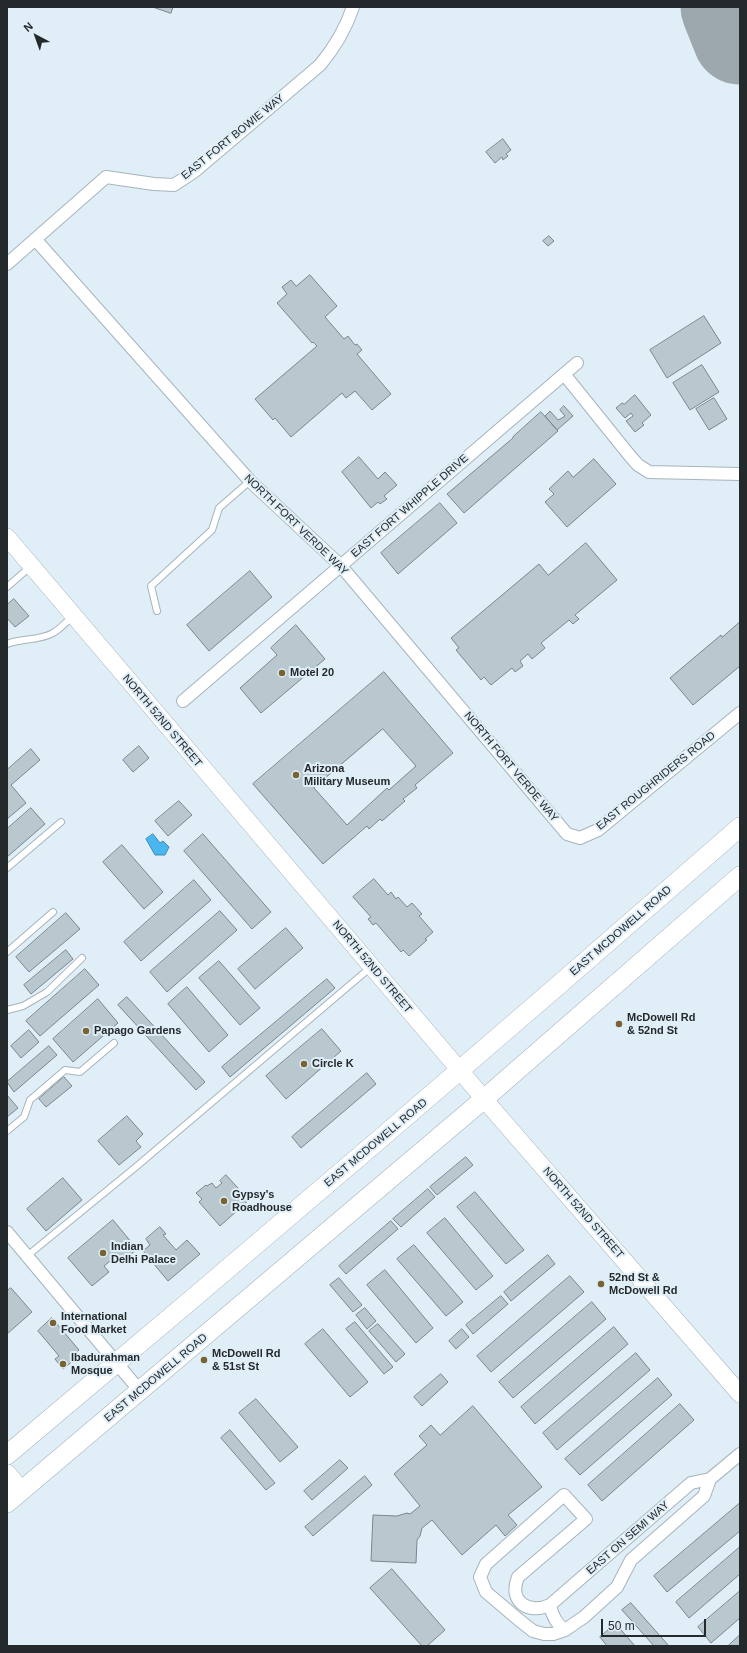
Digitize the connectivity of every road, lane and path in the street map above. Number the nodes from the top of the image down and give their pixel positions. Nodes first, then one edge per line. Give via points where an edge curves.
1 (353, 7) edge
2 (35, 239) junction
3 (7, 264) edge
4 (576, 363) dead end
5 (564, 374) junction
6 (740, 474) edge
7 (250, 481) junction
8 (7, 537) edge
9 (31, 566) junction
10 (341, 566) junction
11 (7, 587) edge
12 (157, 611) dead end
13 (74, 616) junction
14 (7, 644) edge
15 (182, 702) dead end
16 (740, 713) edge
17 (61, 822) dead end
18 (740, 826) edge
19 (567, 834) joint
20 (7, 868) edge
21 (740, 876) edge
22 (53, 912) dead end
23 (7, 952) edge
24 (82, 958) dead end
25 (372, 966) junction
26 (7, 1010) edge
27 (114, 1043) dead end
28 (461, 1071) junction
29 (484, 1098) junction
30 (7, 1131) edge
31 (7, 1232) edge
32 (27, 1256) junction
33 (117, 1364) junction
34 (140, 1392) junction
35 (740, 1394) edge
36 (740, 1454) edge
37 (7, 1455) edge
38 (7, 1474) edge
39 (710, 1479) junction
40 (21, 1491) junction
41 (7, 1503) edge
42 (550, 1605) junction
43 (565, 1630) junction

1 - 2 street, EAST FORT BOWIE WAY via 346,27 320,65 195,171 174,185 106,177
2 - 3 street, EAST FORT BOWIE WAY
2 - 7 street, NORTH FORT VERDE WAY
4 - 5 street, EAST FORT WHIPPLE DRIVE
5 - 6 street via 630,456 649,472
5 - 10 street, EAST FORT WHIPPLE DRIVE
7 - 10 street, NORTH FORT VERDE WAY
7 - 12 lane via 219,508 212,530 151,586
8 - 9 main road, NORTH 52ND STREET
9 - 11 lane
9 - 13 main road, NORTH 52ND STREET
10 - 15 street, EAST FORT WHIPPLE DRIVE
10 - 19 street, NORTH FORT VERDE WAY
13 - 14 lane via 52,633
13 - 25 main road, NORTH 52ND STREET
16 - 19 street, EAST ROUGHRIDERS ROAD via 598,830 580,838
17 - 20 lane
18 - 28 main road, EAST MCDOWELL ROAD
21 - 29 main road, EAST MCDOWELL ROAD
22 - 23 lane
24 - 26 lane via 47,992 23,1006
25 - 28 main road, NORTH 52ND STREET
25 - 32 lane
27 - 30 lane via 80,1072 65,1070 30,1100 24,1117
28 - 29 main road, NORTH 52ND STREET
28 - 33 main road, EAST MCDOWELL ROAD
29 - 34 main road, EAST MCDOWELL ROAD
29 - 35 main road, NORTH 52ND STREET
31 - 32 street
32 - 33 street
33 - 34 street
33 - 37 main road, EAST MCDOWELL ROAD
34 - 40 main road, EAST MCDOWELL ROAD
36 - 39 street, EAST ON SEMI WAY
38 - 40 main road
39 - 42 street, EAST ON SEMI WAY via 691,1483
39 - 43 street, EAST ON SEMI WAY via 704,1496 631,1560 617,1586 584,1617
40 - 41 main road, EAST MCDOWELL ROAD
42 - 43 street via 552,1614
42 - 43 street, EAST ON SEMI WAY via 542,1609 528,1607 517,1598 514,1586 518,1577 586,1519 564,1495 486,1564 480,1577 486,1592 533,1631 553,1634

